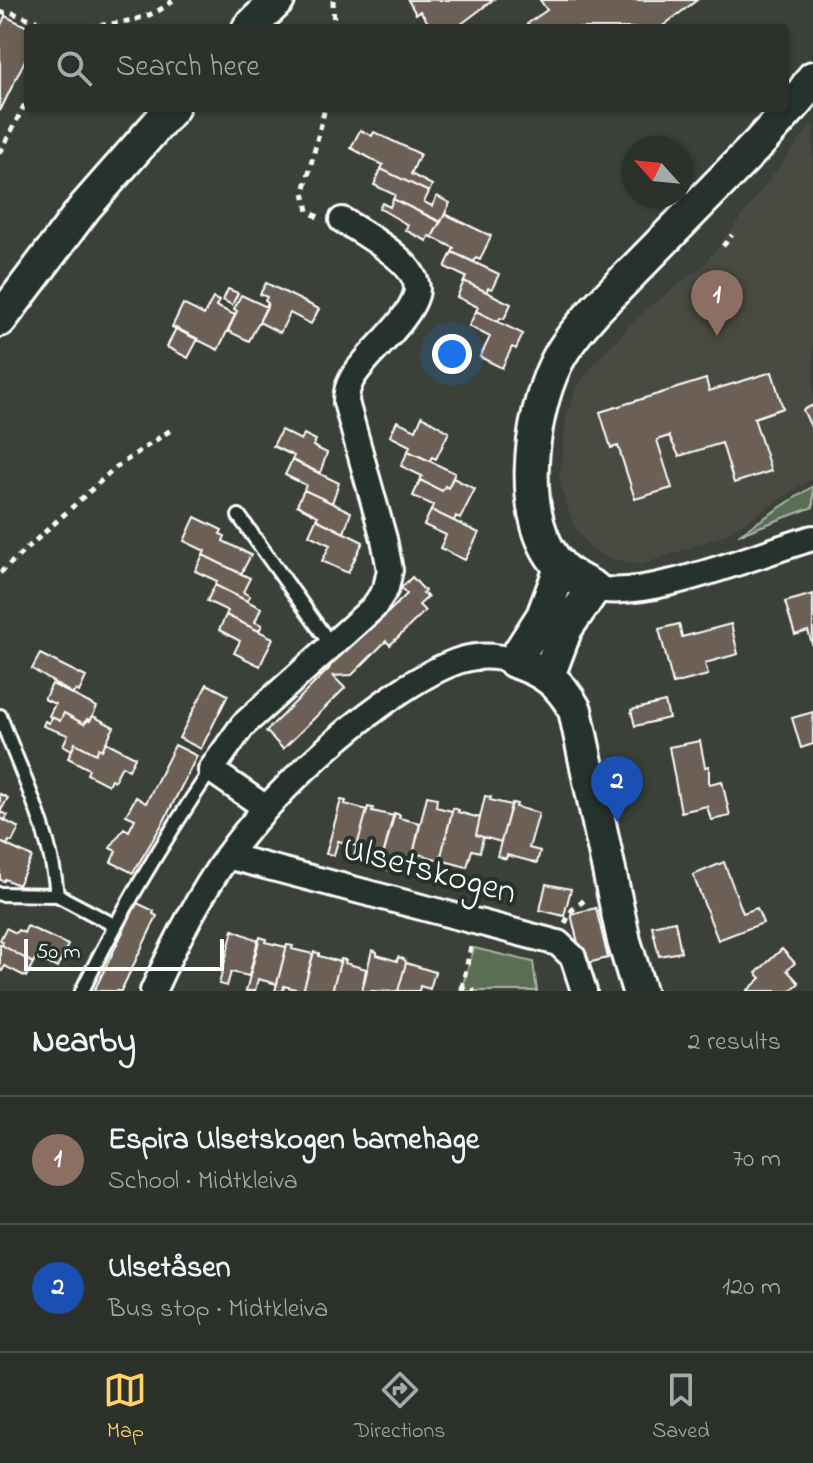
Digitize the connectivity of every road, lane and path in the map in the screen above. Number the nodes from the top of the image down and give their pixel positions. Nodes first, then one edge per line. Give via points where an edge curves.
1 (173, 0) edge
2 (278, 0) edge
3 (333, 0) edge
4 (0, 13) edge
5 (45, 24) edge
6 (103, 24) edge
7 (253, 24) edge
8 (334, 24) edge
9 (813, 78) edge
10 (24, 106) edge
11 (789, 110) edge
12 (168, 112) edge
13 (324, 112) edge
14 (787, 112) edge
15 (0, 153) edge
16 (334, 219) joint
17 (732, 235) dead end
18 (723, 246) dead end
19 (0, 320) edge
20 (172, 429) dead end
21 (239, 516) dead end
22 (813, 538) edge
23 (561, 568) junction
24 (0, 573) edge
25 (594, 588) junction
26 (331, 645) junction
27 (514, 661) junction
28 (548, 676) junction
29 (0, 716) edge
30 (211, 770) junction
31 (266, 808) junction
32 (227, 856) junction
33 (596, 891) dead end
34 (0, 894) edge
35 (57, 895) junction
36 (475, 923) junction
37 (114, 925) junction
38 (558, 943) junction
39 (462, 990) edge
40 (82, 991) edge
41 (153, 991) edge
42 (475, 991) edge
43 (584, 991) edge
44 (639, 991) edge

1 - 6 path via 162,11
2 - 7 street
3 - 8 path
4 - 5 path
9 - 11 street
10 - 15 path
12 - 19 street via 85,207
13 - 16 path via 304,192 308,211
14 - 23 street via 596,309 557,362 535,422 531,459 538,520
16 - 26 street via 402,262 418,286 412,304 348,385 346,402 390,570 382,598
17 - 18 path
20 - 24 path via 115,468
21 - 26 lane
22 - 25 street via 651,588
23 - 25 street
23 - 27 street via 543,616
25 - 28 street via 566,628
26 - 30 street via 243,725
27 - 28 street
27 - 31 street via 475,657 429,673 340,739
28 - 44 street via 575,710
29 - 35 lane via 44,827
30 - 31 street
30 - 37 lane
31 - 32 street
32 - 36 street, Ulsetskogen
32 - 41 street
33 - 38 path via 572,910
34 - 35 lane
35 - 37 lane
36 - 38 street, Ulsetskogen
36 - 39 path
37 - 40 lane
38 - 43 street via 573,957
39 - 42 path

